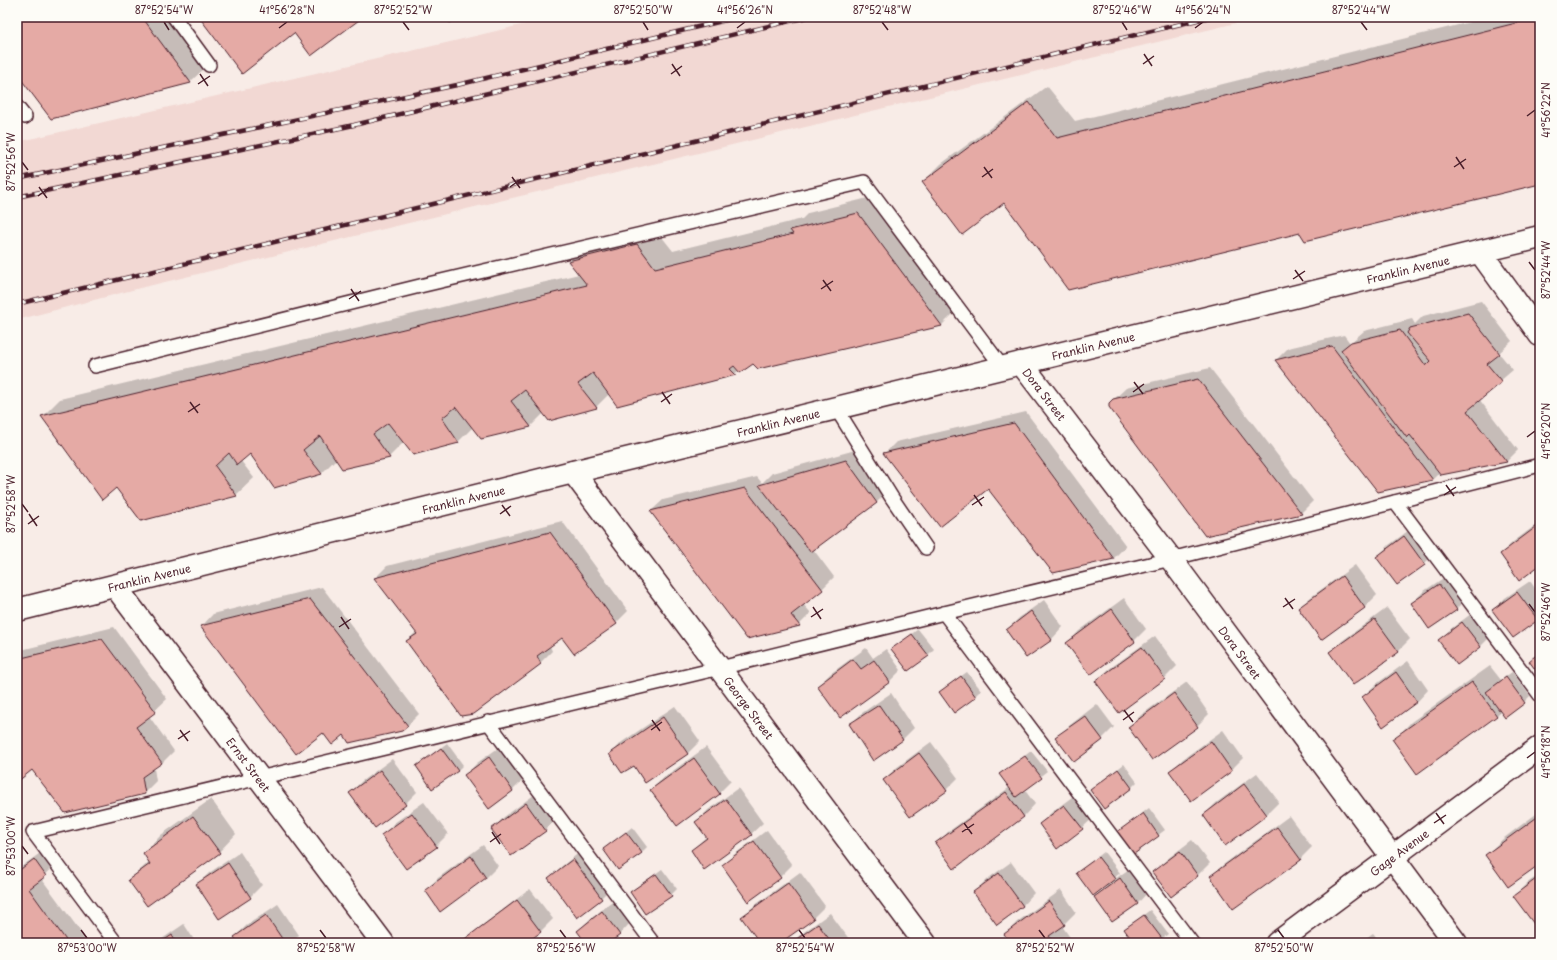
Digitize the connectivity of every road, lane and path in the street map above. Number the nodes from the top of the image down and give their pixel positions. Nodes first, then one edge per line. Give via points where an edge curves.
1 (174, 17) edge
2 (209, 64) dead end
3 (1540, 237) edge
4 (1480, 252) junction
5 (1540, 335) edge
6 (95, 366) dead end
7 (1012, 366) junction
8 (836, 408) junction
9 (1540, 465) edge
10 (573, 472) junction
11 (1395, 502) junction
12 (926, 548) dead end
13 (1171, 560) junction
14 (115, 586) junction
15 (17, 610) edge
16 (944, 612) junction
17 (720, 668) junction
18 (1540, 695) edge
19 (488, 722) junction
20 (1540, 747) edge
21 (259, 778) junction
22 (1392, 857) junction
23 (116, 943) edge
24 (383, 943) edge
25 (653, 943) edge
26 (925, 943) edge
27 (1192, 943) edge
28 (1277, 943) edge
29 (1456, 943) edge

1 - 2 lane
3 - 4 street, Franklin Avenue
4 - 5 street
4 - 7 street, Franklin Avenue
6 - 7 lane via 424,285 864,182
7 - 8 street, Franklin Avenue
7 - 13 street, Dora Street
8 - 10 street, Franklin Avenue
8 - 12 lane
9 - 11 lane
10 - 14 street, Franklin Avenue
10 - 17 street, George Street
11 - 13 lane
11 - 18 lane
13 - 16 lane
13 - 22 street, Dora Street
14 - 15 street, Franklin Avenue
14 - 21 street, Ernst Street
16 - 17 lane
16 - 27 lane
17 - 19 lane
17 - 26 street, George Street
19 - 21 lane
19 - 25 lane
20 - 22 street, Gage Avenue
21 - 23 lane via 33,832
21 - 24 street, Ernst Street
22 - 28 street, Gage Avenue
22 - 29 street, Dora Street

